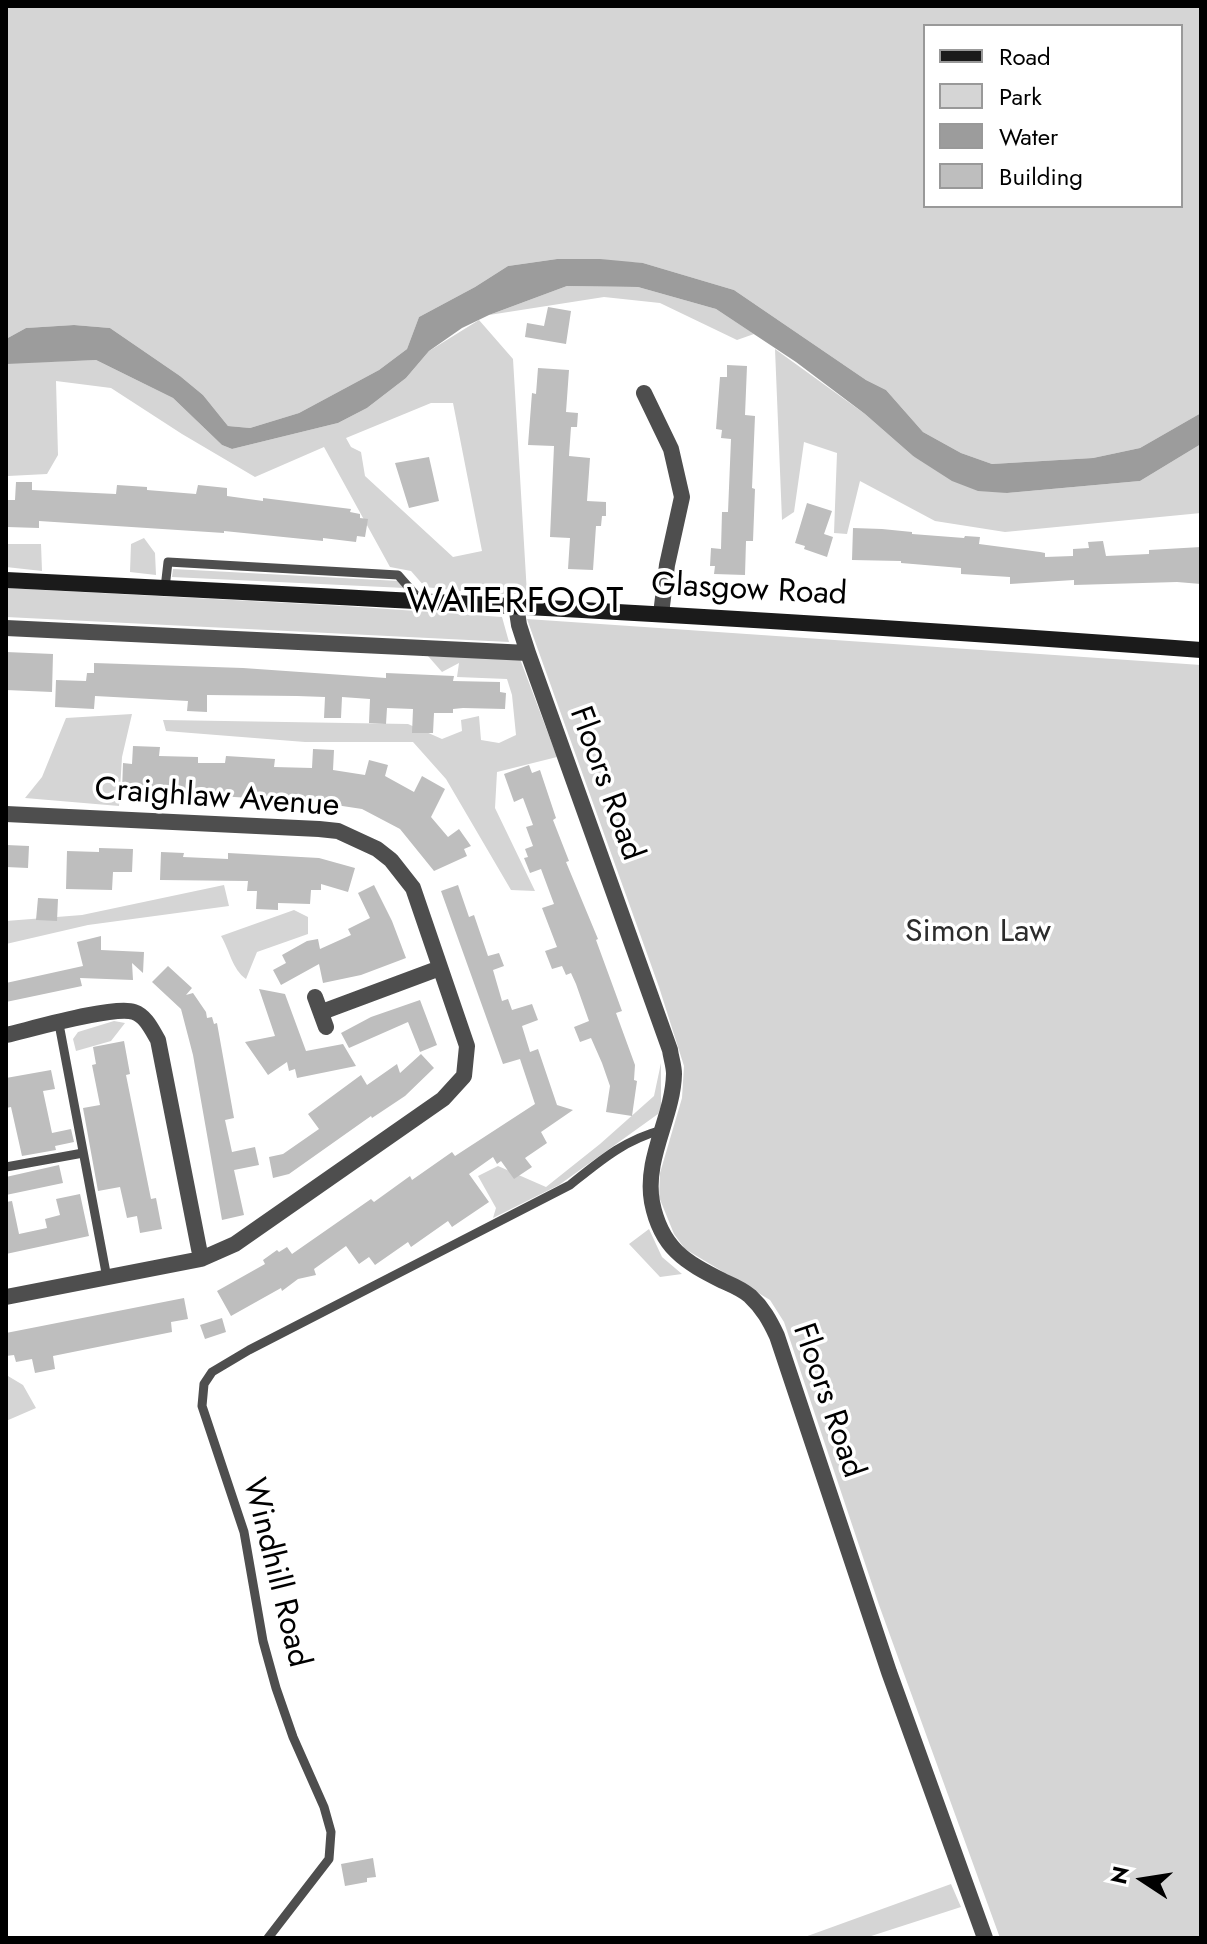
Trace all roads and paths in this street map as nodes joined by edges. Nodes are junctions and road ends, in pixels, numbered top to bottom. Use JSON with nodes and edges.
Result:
{"nodes":[{"id":1,"x":644,"y":393,"type":"dead end"},
{"id":2,"x":6,"y":580,"type":"edge"},
{"id":3,"x":165,"y":588,"type":"junction"},
{"id":4,"x":420,"y":600,"type":"junction"},
{"id":5,"x":516,"y":605,"type":"junction"},
{"id":6,"x":661,"y":614,"type":"junction"},
{"id":7,"x":6,"y":628,"type":"edge"},
{"id":8,"x":1201,"y":650,"type":"edge"},
{"id":9,"x":528,"y":653,"type":"junction"},
{"id":10,"x":6,"y":814,"type":"edge"},
{"id":11,"x":440,"y":968,"type":"junction"},
{"id":12,"x":321,"y":1012,"type":"dead end"},
{"id":13,"x":59,"y":1024,"type":"junction"},
{"id":14,"x":6,"y":1035,"type":"edge"},
{"id":15,"x":662,"y":1130,"type":"junction"},
{"id":16,"x":83,"y":1153,"type":"junction"},
{"id":17,"x":6,"y":1167,"type":"edge"},
{"id":18,"x":201,"y":1259,"type":"junction"},
{"id":19,"x":107,"y":1278,"type":"junction"},
{"id":20,"x":6,"y":1297,"type":"edge"},
{"id":21,"x":268,"y":1938,"type":"edge"},
{"id":22,"x":985,"y":1938,"type":"edge"}],
"edges":[{"from":1,"to":6,"type":"street"},
{"from":2,"to":3,"type":"main road","name":"Glasgow Road"},
{"from":3,"to":4,"type":"main road","name":"Glasgow Road"},
{"from":3,"to":4,"type":"lane"},
{"from":4,"to":5,"type":"main road","name":"Glasgow Road"},
{"from":5,"to":6,"type":"main road","name":"Glasgow Road"},
{"from":5,"to":9,"type":"street","name":"Floors Road"},
{"from":6,"to":8,"type":"main road","name":"Glasgow Road"},
{"from":7,"to":9,"type":"street"},
{"from":9,"to":15,"type":"street","name":"Floors Road"},
{"from":10,"to":11,"type":"street","name":"Craighlaw Avenue"},
{"from":11,"to":12,"type":"street"},
{"from":11,"to":18,"type":"street","name":"Craighlaw Avenue"},
{"from":13,"to":14,"type":"street"},
{"from":13,"to":16,"type":"lane"},
{"from":13,"to":18,"type":"street"},
{"from":15,"to":21,"type":"lane","name":"Windhill Road"},
{"from":15,"to":22,"type":"street","name":"Floors Road"},
{"from":16,"to":17,"type":"lane"},
{"from":16,"to":19,"type":"lane"},
{"from":18,"to":19,"type":"street","name":"Craighlaw Avenue"},
{"from":19,"to":20,"type":"street","name":"Craighlaw Avenue"}]}
